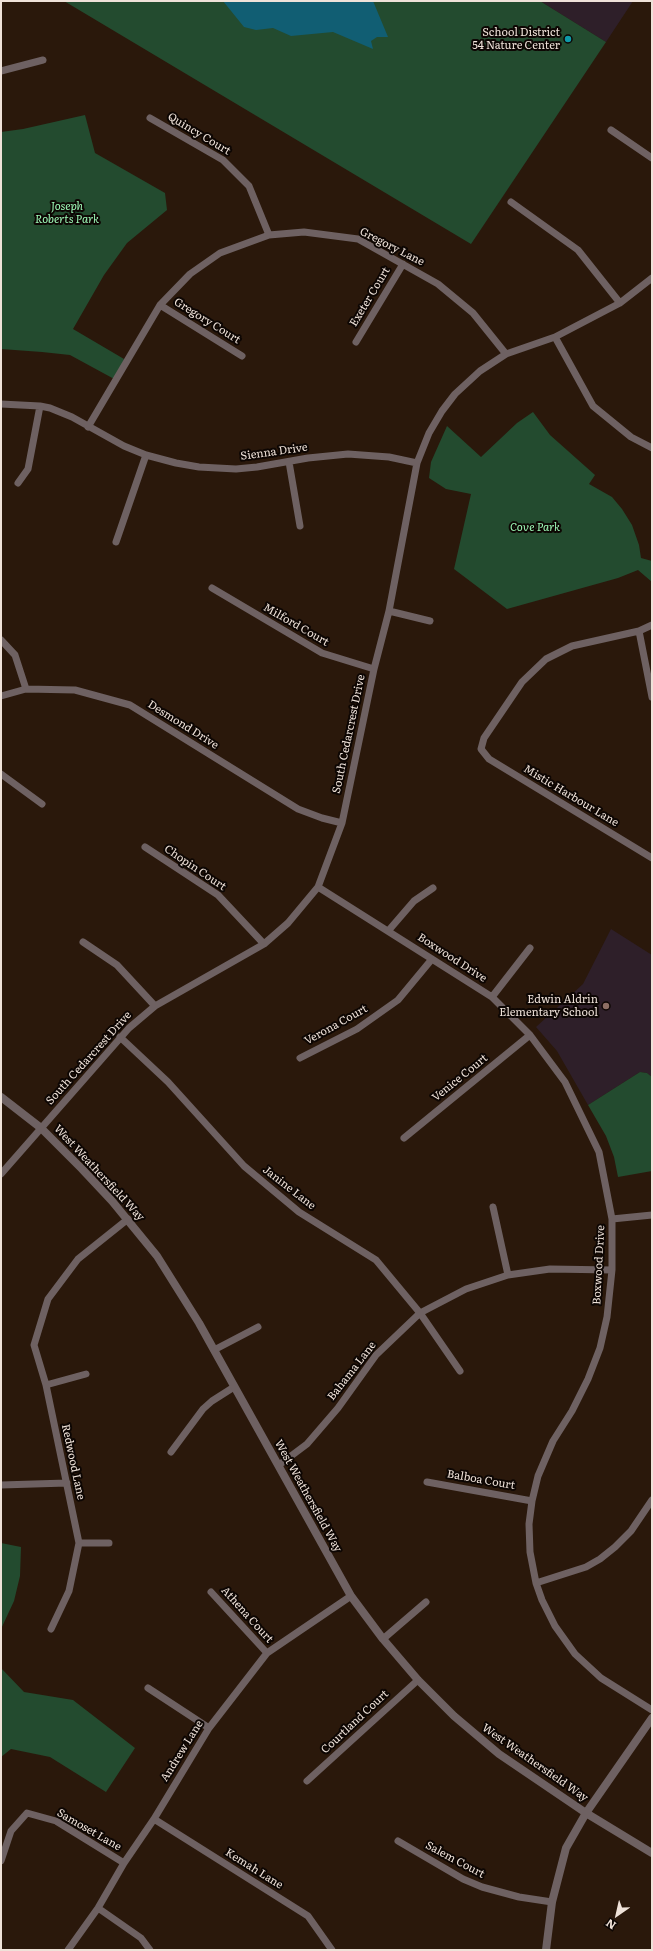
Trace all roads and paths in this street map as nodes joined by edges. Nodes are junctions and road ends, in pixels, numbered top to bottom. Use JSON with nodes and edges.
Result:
{"nodes":[{"id":1,"x":42,"y":60,"type":"dead end"},
{"id":2,"x":1,"y":70,"type":"edge"},
{"id":3,"x":150,"y":118,"type":"dead end"},
{"id":4,"x":612,"y":130,"type":"dead end"},
{"id":5,"x":652,"y":158,"type":"edge"},
{"id":6,"x":511,"y":202,"type":"dead end"},
{"id":7,"x":269,"y":235,"type":"junction"},
{"id":8,"x":403,"y":264,"type":"junction"},
{"id":9,"x":652,"y":278,"type":"edge"},
{"id":10,"x":620,"y":303,"type":"junction"},
{"id":11,"x":160,"y":306,"type":"junction"},
{"id":12,"x":555,"y":338,"type":"junction"},
{"id":13,"x":356,"y":342,"type":"dead end"},
{"id":14,"x":506,"y":354,"type":"junction"},
{"id":15,"x":242,"y":356,"type":"dead end"},
{"id":16,"x":1,"y":404,"type":"edge"},
{"id":17,"x":40,"y":406,"type":"junction"},
{"id":18,"x":88,"y":427,"type":"junction"},
{"id":19,"x":652,"y":448,"type":"edge"},
{"id":20,"x":146,"y":455,"type":"junction"},
{"id":21,"x":289,"y":462,"type":"junction"},
{"id":22,"x":417,"y":464,"type":"junction"},
{"id":23,"x":18,"y":483,"type":"dead end"},
{"id":24,"x":300,"y":526,"type":"dead end"},
{"id":25,"x":116,"y":542,"type":"dead end"},
{"id":26,"x":212,"y":588,"type":"dead end"},
{"id":27,"x":389,"y":611,"type":"junction"},
{"id":28,"x":430,"y":621,"type":"dead end"},
{"id":29,"x":652,"y":625,"type":"edge"},
{"id":30,"x":638,"y":632,"type":"junction"},
{"id":31,"x":1,"y":640,"type":"edge"},
{"id":32,"x":374,"y":669,"type":"junction"},
{"id":33,"x":26,"y":689,"type":"junction"},
{"id":34,"x":1,"y":696,"type":"edge"},
{"id":35,"x":652,"y":697,"type":"edge"},
{"id":36,"x":1,"y":774,"type":"edge"},
{"id":37,"x":42,"y":804,"type":"dead end"},
{"id":38,"x":342,"y":823,"type":"junction"},
{"id":39,"x":145,"y":847,"type":"dead end"},
{"id":40,"x":652,"y":858,"type":"edge"},
{"id":41,"x":318,"y":886,"type":"junction"},
{"id":42,"x":433,"y":888,"type":"dead end"},
{"id":43,"x":389,"y":930,"type":"junction"},
{"id":44,"x":83,"y":942,"type":"dead end"},
{"id":45,"x":264,"y":944,"type":"junction"},
{"id":46,"x":530,"y":948,"type":"dead end"},
{"id":47,"x":432,"y":959,"type":"junction"},
{"id":48,"x":492,"y":997,"type":"junction"},
{"id":49,"x":155,"y":1006,"type":"junction"},
{"id":50,"x":530,"y":1035,"type":"junction"},
{"id":51,"x":120,"y":1036,"type":"junction"},
{"id":52,"x":300,"y":1058,"type":"dead end"},
{"id":53,"x":1,"y":1097,"type":"edge"},
{"id":54,"x":41,"y":1128,"type":"junction"},
{"id":55,"x":404,"y":1138,"type":"dead end"},
{"id":56,"x":1,"y":1174,"type":"edge"},
{"id":57,"x":493,"y":1207,"type":"dead end"},
{"id":58,"x":652,"y":1215,"type":"edge"},
{"id":59,"x":612,"y":1219,"type":"junction"},
{"id":60,"x":128,"y":1220,"type":"junction"},
{"id":61,"x":612,"y":1270,"type":"junction"},
{"id":62,"x":508,"y":1275,"type":"junction"},
{"id":63,"x":420,"y":1313,"type":"junction"},
{"id":64,"x":258,"y":1327,"type":"dead end"},
{"id":65,"x":214,"y":1350,"type":"junction"},
{"id":66,"x":460,"y":1371,"type":"dead end"},
{"id":67,"x":86,"y":1374,"type":"dead end"},
{"id":68,"x":46,"y":1385,"type":"junction"},
{"id":69,"x":234,"y":1387,"type":"junction"},
{"id":70,"x":171,"y":1452,"type":"dead end"},
{"id":71,"x":278,"y":1465,"type":"junction"},
{"id":72,"x":427,"y":1482,"type":"dead end"},
{"id":73,"x":67,"y":1483,"type":"junction"},
{"id":74,"x":1,"y":1485,"type":"edge"},
{"id":75,"x":652,"y":1500,"type":"edge"},
{"id":76,"x":532,"y":1501,"type":"junction"},
{"id":77,"x":79,"y":1543,"type":"junction"},
{"id":78,"x":109,"y":1543,"type":"dead end"},
{"id":79,"x":536,"y":1583,"type":"junction"},
{"id":80,"x":211,"y":1592,"type":"dead end"},
{"id":81,"x":351,"y":1596,"type":"junction"},
{"id":82,"x":426,"y":1602,"type":"dead end"},
{"id":83,"x":51,"y":1629,"type":"dead end"},
{"id":84,"x":383,"y":1639,"type":"junction"},
{"id":85,"x":267,"y":1654,"type":"junction"},
{"id":86,"x":418,"y":1680,"type":"junction"},
{"id":87,"x":148,"y":1688,"type":"dead end"},
{"id":88,"x":652,"y":1710,"type":"edge"},
{"id":89,"x":652,"y":1718,"type":"edge"},
{"id":90,"x":209,"y":1728,"type":"junction"},
{"id":91,"x":307,"y":1781,"type":"dead end"},
{"id":92,"x":586,"y":1813,"type":"junction"},
{"id":93,"x":154,"y":1818,"type":"junction"},
{"id":94,"x":398,"y":1841,"type":"dead end"},
{"id":95,"x":652,"y":1853,"type":"edge"},
{"id":96,"x":1,"y":1861,"type":"edge"},
{"id":97,"x":124,"y":1864,"type":"junction"},
{"id":98,"x":552,"y":1902,"type":"junction"},
{"id":99,"x":98,"y":1908,"type":"junction"},
{"id":100,"x":68,"y":1950,"type":"edge"},
{"id":101,"x":150,"y":1950,"type":"edge"},
{"id":102,"x":332,"y":1950,"type":"edge"},
{"id":103,"x":546,"y":1950,"type":"edge"}],
"edges":[{"from":1,"to":2,"type":"street"},
{"from":3,"to":7,"type":"street","name":"Quincy Court"},
{"from":4,"to":5,"type":"street"},
{"from":6,"to":10,"type":"street"},
{"from":7,"to":8,"type":"street","name":"Gregory Lane"},
{"from":7,"to":11,"type":"street","name":"Gregory Lane"},
{"from":8,"to":13,"type":"street","name":"Exeter Court"},
{"from":8,"to":14,"type":"street","name":"Gregory Lane"},
{"from":9,"to":10,"type":"street","name":"South Cedarcrest Drive"},
{"from":10,"to":12,"type":"street","name":"South Cedarcrest Drive"},
{"from":11,"to":15,"type":"street","name":"Gregory Court"},
{"from":11,"to":18,"type":"street","name":"Gregory Lane"},
{"from":12,"to":14,"type":"street","name":"South Cedarcrest Drive"},
{"from":12,"to":19,"type":"street"},
{"from":14,"to":22,"type":"street","name":"South Cedarcrest Drive"},
{"from":16,"to":17,"type":"street","name":"Sienna Drive"},
{"from":17,"to":18,"type":"street","name":"Sienna Drive"},
{"from":17,"to":23,"type":"street"},
{"from":18,"to":20,"type":"street","name":"Sienna Drive"},
{"from":20,"to":21,"type":"street","name":"Sienna Drive"},
{"from":20,"to":25,"type":"street"},
{"from":21,"to":22,"type":"street","name":"Sienna Drive"},
{"from":21,"to":24,"type":"street"},
{"from":22,"to":27,"type":"street","name":"South Cedarcrest Drive"},
{"from":26,"to":32,"type":"street","name":"Milford Court"},
{"from":27,"to":28,"type":"street"},
{"from":27,"to":32,"type":"street","name":"South Cedarcrest Drive"},
{"from":29,"to":30,"type":"street"},
{"from":30,"to":35,"type":"street"},
{"from":30,"to":40,"type":"street","name":"Mistic Harbour Lane"},
{"from":31,"to":33,"type":"street"},
{"from":32,"to":38,"type":"street","name":"South Cedarcrest Drive"},
{"from":33,"to":34,"type":"street","name":"Desmond Drive"},
{"from":33,"to":38,"type":"street","name":"Desmond Drive"},
{"from":36,"to":37,"type":"street"},
{"from":38,"to":41,"type":"street","name":"South Cedarcrest Drive"},
{"from":39,"to":45,"type":"street","name":"Chopin Court"},
{"from":41,"to":43,"type":"street","name":"Boxwood Drive"},
{"from":41,"to":45,"type":"street","name":"South Cedarcrest Drive"},
{"from":42,"to":43,"type":"street"},
{"from":43,"to":47,"type":"street","name":"Boxwood Drive"},
{"from":44,"to":49,"type":"street"},
{"from":45,"to":49,"type":"street","name":"South Cedarcrest Drive"},
{"from":46,"to":48,"type":"street"},
{"from":47,"to":48,"type":"street","name":"Boxwood Drive"},
{"from":47,"to":52,"type":"street","name":"Verona Court"},
{"from":48,"to":50,"type":"street","name":"Boxwood Drive"},
{"from":49,"to":51,"type":"street","name":"South Cedarcrest Drive"},
{"from":50,"to":55,"type":"street","name":"Venice Court"},
{"from":50,"to":59,"type":"street","name":"Boxwood Drive"},
{"from":51,"to":54,"type":"street","name":"South Cedarcrest Drive"},
{"from":51,"to":63,"type":"street","name":"Janine Lane"},
{"from":53,"to":54,"type":"street","name":"West Weathersfield Way"},
{"from":54,"to":56,"type":"street","name":"South Cedarcrest Drive"},
{"from":54,"to":60,"type":"street","name":"West Weathersfield Way"},
{"from":57,"to":62,"type":"street"},
{"from":58,"to":59,"type":"street"},
{"from":59,"to":61,"type":"street","name":"Boxwood Drive"},
{"from":60,"to":65,"type":"street","name":"West Weathersfield Way"},
{"from":60,"to":68,"type":"street","name":"Redwood Lane"},
{"from":61,"to":62,"type":"street","name":"Bahama Lane"},
{"from":61,"to":76,"type":"street","name":"Boxwood Drive"},
{"from":62,"to":63,"type":"street","name":"Bahama Lane"},
{"from":63,"to":66,"type":"street","name":"Janine Lane"},
{"from":63,"to":71,"type":"street","name":"Bahama Lane"},
{"from":64,"to":65,"type":"street"},
{"from":65,"to":69,"type":"street","name":"West Weathersfield Way"},
{"from":67,"to":68,"type":"street"},
{"from":68,"to":73,"type":"street","name":"Redwood Lane"},
{"from":69,"to":70,"type":"street"},
{"from":69,"to":71,"type":"street","name":"West Weathersfield Way"},
{"from":71,"to":81,"type":"street","name":"West Weathersfield Way"},
{"from":72,"to":76,"type":"street","name":"Balboa Court"},
{"from":73,"to":74,"type":"street"},
{"from":73,"to":77,"type":"street","name":"Redwood Lane"},
{"from":75,"to":79,"type":"street"},
{"from":76,"to":79,"type":"street","name":"Boxwood Drive"},
{"from":77,"to":78,"type":"street"},
{"from":77,"to":83,"type":"street","name":"Redwood Lane"},
{"from":79,"to":88,"type":"street","name":"Boxwood Drive"},
{"from":80,"to":85,"type":"street","name":"Athena Court"},
{"from":81,"to":84,"type":"street","name":"West Weathersfield Way"},
{"from":81,"to":85,"type":"street","name":"Andrew Lane"},
{"from":82,"to":84,"type":"street"},
{"from":84,"to":86,"type":"street","name":"West Weathersfield Way"},
{"from":85,"to":90,"type":"street","name":"Andrew Lane"},
{"from":86,"to":91,"type":"street","name":"Courtland Court"},
{"from":86,"to":92,"type":"street","name":"West Weathersfield Way"},
{"from":87,"to":90,"type":"street"},
{"from":89,"to":92,"type":"street"},
{"from":90,"to":93,"type":"street","name":"Andrew Lane"},
{"from":92,"to":95,"type":"street","name":"West Weathersfield Way"},
{"from":92,"to":98,"type":"street"},
{"from":93,"to":97,"type":"street","name":"Andrew Lane"},
{"from":93,"to":102,"type":"street","name":"Kemah Lane"},
{"from":94,"to":98,"type":"street","name":"Salem Court"},
{"from":96,"to":97,"type":"street","name":"Samoset Lane"},
{"from":97,"to":99,"type":"street","name":"Andrew Lane"},
{"from":98,"to":103,"type":"street"},
{"from":99,"to":100,"type":"street","name":"Andrew Lane"},
{"from":99,"to":101,"type":"street"}]}
